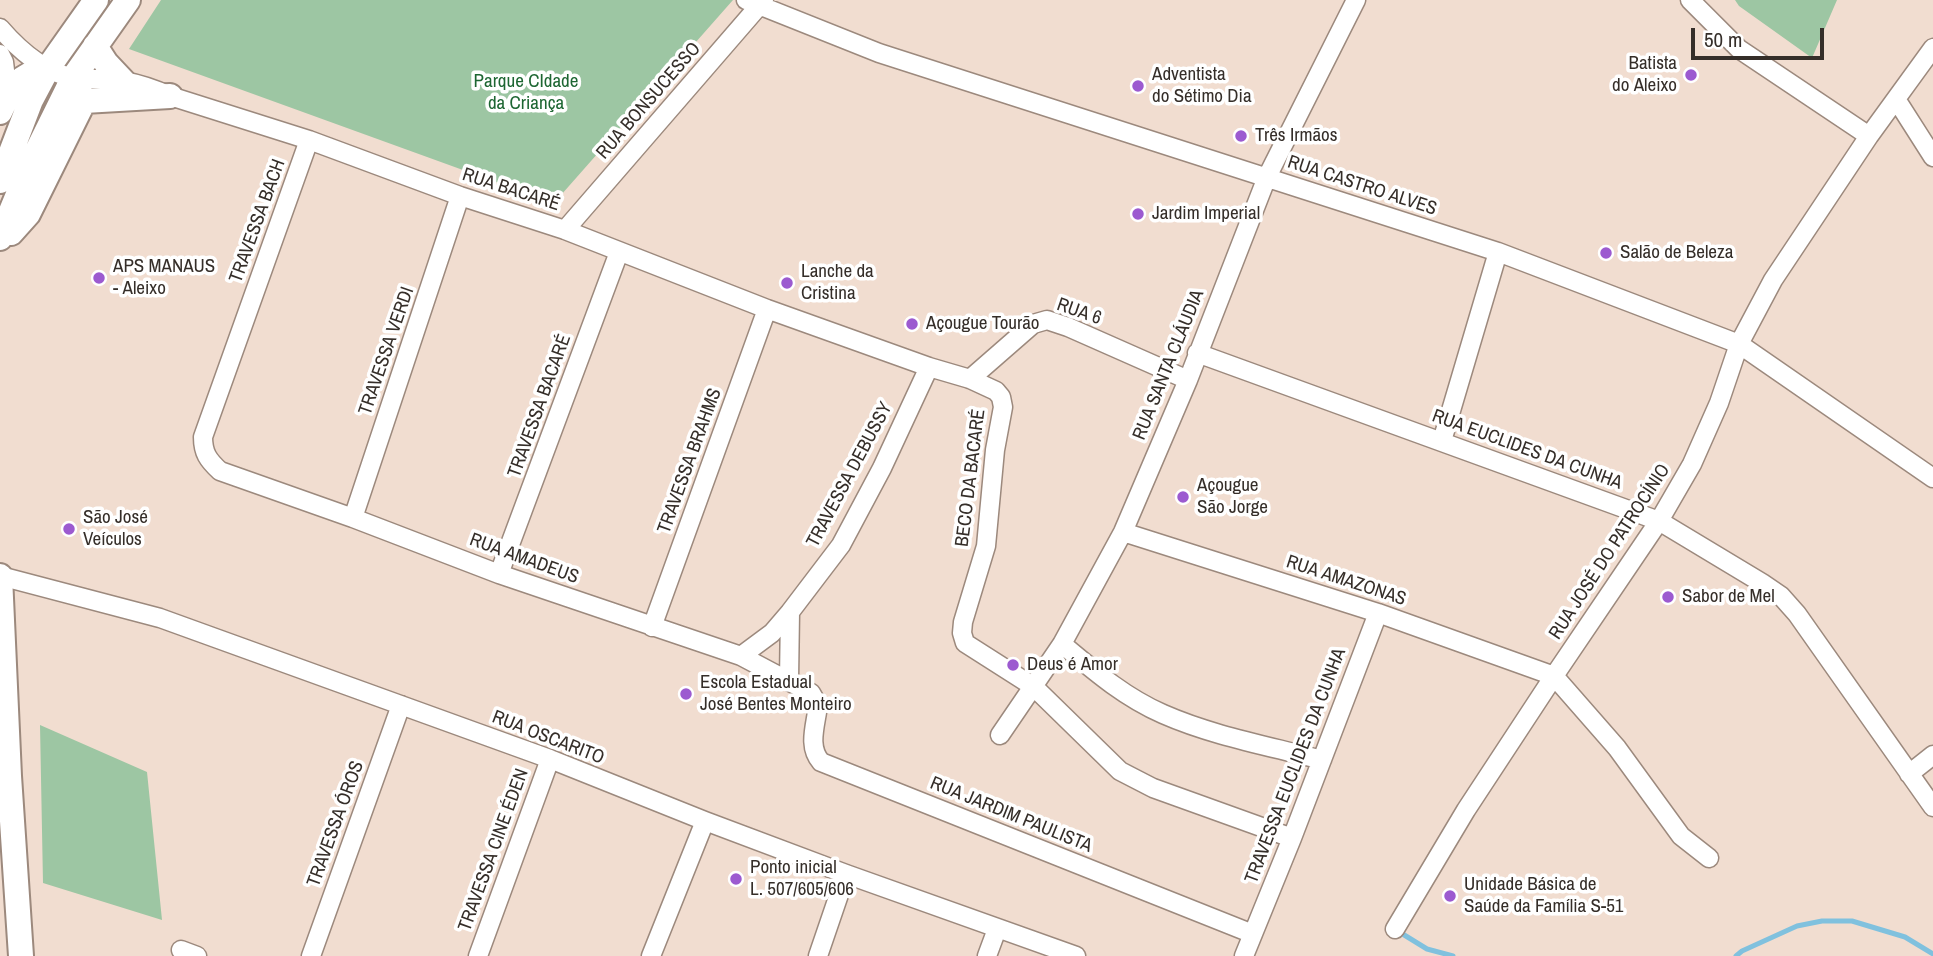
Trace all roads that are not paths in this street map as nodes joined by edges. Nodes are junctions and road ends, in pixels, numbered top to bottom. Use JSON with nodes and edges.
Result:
{"nodes":[{"id":1,"x":96,"y":0,"type":"edge"},
{"id":2,"x":128,"y":0,"type":"edge"},
{"id":3,"x":1356,"y":0,"type":"edge"},
{"id":4,"x":1690,"y":0,"type":"edge"},
{"id":5,"x":757,"y":2,"type":"edge"},
{"id":6,"x":0,"y":28,"type":"edge"},
{"id":7,"x":95,"y":46,"type":"junction"},
{"id":8,"x":1933,"y":48,"type":"edge"},
{"id":9,"x":0,"y":54,"type":"edge"},
{"id":10,"x":48,"y":68,"type":"junction"},
{"id":11,"x":73,"y":78,"type":"junction"},
{"id":12,"x":122,"y":81,"type":"junction"},
{"id":13,"x":170,"y":96,"type":"junction"},
{"id":14,"x":1896,"y":99,"type":"junction"},
{"id":15,"x":84,"y":102,"type":"junction"},
{"id":16,"x":4,"y":104,"type":"edge"},
{"id":17,"x":1869,"y":136,"type":"junction"},
{"id":18,"x":309,"y":140,"type":"junction"},
{"id":19,"x":1933,"y":157,"type":"edge"},
{"id":20,"x":1267,"y":177,"type":"junction"},
{"id":21,"x":0,"y":181,"type":"edge"},
{"id":22,"x":460,"y":196,"type":"junction"},
{"id":23,"x":565,"y":230,"type":"junction"},
{"id":24,"x":0,"y":239,"type":"edge"},
{"id":25,"x":619,"y":252,"type":"junction"},
{"id":26,"x":1498,"y":252,"type":"junction"},
{"id":27,"x":767,"y":309,"type":"junction"},
{"id":28,"x":1739,"y":344,"type":"junction"},
{"id":29,"x":1197,"y":353,"type":"junction"},
{"id":30,"x":929,"y":367,"type":"junction"},
{"id":31,"x":970,"y":379,"type":"junction"},
{"id":32,"x":1188,"y":380,"type":"junction"},
{"id":33,"x":1442,"y":441,"type":"junction"},
{"id":34,"x":220,"y":471,"type":"joint"},
{"id":35,"x":1933,"y":478,"type":"edge"},
{"id":36,"x":352,"y":518,"type":"junction"},
{"id":37,"x":1659,"y":521,"type":"junction"},
{"id":38,"x":1122,"y":531,"type":"junction"},
{"id":39,"x":499,"y":574,"type":"junction"},
{"id":40,"x":0,"y":576,"type":"edge"},
{"id":41,"x":790,"y":612,"type":"junction"},
{"id":42,"x":1378,"y":613,"type":"junction"},
{"id":43,"x":652,"y":627,"type":"junction"},
{"id":44,"x":1062,"y":644,"type":"junction"},
{"id":45,"x":741,"y":656,"type":"junction"},
{"id":46,"x":1553,"y":676,"type":"junction"},
{"id":47,"x":789,"y":680,"type":"junction"},
{"id":48,"x":1034,"y":687,"type":"junction"},
{"id":49,"x":811,"y":693,"type":"joint"},
{"id":50,"x":401,"y":705,"type":"junction"},
{"id":51,"x":1000,"y":735,"type":"dead end"},
{"id":52,"x":1933,"y":755,"type":"edge"},
{"id":53,"x":550,"y":759,"type":"junction"},
{"id":54,"x":1322,"y":760,"type":"junction"},
{"id":55,"x":1909,"y":774,"type":"junction"},
{"id":56,"x":1933,"y":807,"type":"edge"},
{"id":57,"x":705,"y":821,"type":"junction"},
{"id":58,"x":1292,"y":838,"type":"junction"},
{"id":59,"x":1709,"y":858,"type":"dead end"},
{"id":60,"x":846,"y":874,"type":"junction"},
{"id":61,"x":997,"y":929,"type":"junction"},
{"id":62,"x":1395,"y":929,"type":"dead end"},
{"id":63,"x":1253,"y":934,"type":"junction"},
{"id":64,"x":21,"y":956,"type":"edge"},
{"id":65,"x":311,"y":956,"type":"edge"},
{"id":66,"x":478,"y":956,"type":"edge"},
{"id":67,"x":651,"y":956,"type":"edge"},
{"id":68,"x":818,"y":956,"type":"edge"},
{"id":69,"x":987,"y":956,"type":"edge"},
{"id":70,"x":1076,"y":956,"type":"edge"},
{"id":71,"x":1244,"y":956,"type":"edge"}],
"edges":[{"from":1,"to":10,"type":"main road"},
{"from":2,"to":7,"type":"main road"},
{"from":3,"to":20,"type":"street","name":"RUA SANTA CLÁUDIA"},
{"from":4,"to":17,"type":"street"},
{"from":5,"to":20,"type":"street","name":"RUA CASTRO ALVES"},
{"from":5,"to":23,"type":"street","name":"RUA BONSUCESSO"},
{"from":6,"to":10,"type":"street","name":"RUA BACARÉ"},
{"from":7,"to":11,"type":"main road"},
{"from":7,"to":12,"type":"main road"},
{"from":8,"to":14,"type":"street","name":"RUA JOSÉ DO PATROCÍNIO"},
{"from":9,"to":16,"type":"street"},
{"from":10,"to":11,"type":"street","name":"RUA BACARÉ"},
{"from":10,"to":16,"type":"main road"},
{"from":10,"to":21,"type":"main road"},
{"from":11,"to":12,"type":"street","name":"RUA BACARÉ"},
{"from":11,"to":15,"type":"main road"},
{"from":11,"to":24,"type":"main road"},
{"from":12,"to":13,"type":"street","name":"RUA BACARÉ"},
{"from":13,"to":15,"type":"main road"},
{"from":13,"to":18,"type":"street","name":"RUA BACARÉ"},
{"from":14,"to":17,"type":"street","name":"RUA JOSÉ DO PATROCÍNIO"},
{"from":14,"to":19,"type":"street"},
{"from":15,"to":24,"type":"main road"},
{"from":17,"to":28,"type":"street","name":"RUA JOSÉ DO PATROCÍNIO"},
{"from":18,"to":22,"type":"street","name":"RUA BACARÉ"},
{"from":18,"to":34,"type":"street","name":"TRAVESSA BACH"},
{"from":20,"to":26,"type":"street","name":"RUA CASTRO ALVES"},
{"from":20,"to":29,"type":"street","name":"RUA SANTA CLÁUDIA"},
{"from":22,"to":23,"type":"street","name":"RUA BACARÉ"},
{"from":22,"to":36,"type":"street","name":"TRAVESSA VERDI"},
{"from":23,"to":25,"type":"street","name":"RUA BACARÉ"},
{"from":25,"to":27,"type":"street","name":"RUA BACARÉ"},
{"from":25,"to":39,"type":"street","name":"TRAVESSA BACARÉ"},
{"from":26,"to":28,"type":"street","name":"RUA CASTRO ALVES"},
{"from":26,"to":33,"type":"street"},
{"from":27,"to":30,"type":"street","name":"RUA BACARÉ"},
{"from":27,"to":43,"type":"street","name":"TRAVESSA BRAHMS"},
{"from":28,"to":35,"type":"street","name":"RUA CASTRO ALVES"},
{"from":28,"to":37,"type":"street","name":"RUA JOSÉ DO PATROCÍNIO"},
{"from":29,"to":32,"type":"street","name":"RUA SANTA CLÁUDIA"},
{"from":29,"to":33,"type":"street","name":"RUA EUCLIDES DA CUNHA"},
{"from":30,"to":31,"type":"street","name":"BECO DA BACARÉ"},
{"from":30,"to":41,"type":"street","name":"TRAVESSA DEBUSSY"},
{"from":31,"to":32,"type":"street","name":"RUA 6"},
{"from":31,"to":48,"type":"street","name":"BECO DA BACARÉ"},
{"from":32,"to":38,"type":"street","name":"RUA SANTA CLÁUDIA"},
{"from":33,"to":37,"type":"street","name":"RUA EUCLIDES DA CUNHA"},
{"from":34,"to":36,"type":"street","name":"RUA AMADEUS"},
{"from":36,"to":39,"type":"street","name":"RUA AMADEUS"},
{"from":37,"to":46,"type":"street","name":"RUA JOSÉ DO PATROCÍNIO"},
{"from":37,"to":55,"type":"street","name":"RUA EUCLIDES DA CUNHA"},
{"from":38,"to":42,"type":"street","name":"RUA AMAZONAS"},
{"from":38,"to":44,"type":"street","name":"RUA SANTA CLÁUDIA"},
{"from":39,"to":43,"type":"street","name":"RUA AMADEUS"},
{"from":40,"to":50,"type":"street","name":"RUA OSCARITO"},
{"from":40,"to":64,"type":"main road"},
{"from":41,"to":45,"type":"street","name":"TRAVESSA DEBUSSY"},
{"from":41,"to":47,"type":"street"},
{"from":42,"to":46,"type":"street","name":"RUA AMAZONAS"},
{"from":42,"to":54,"type":"street","name":"TRAVESSA EUCLIDES DA CUNHA"},
{"from":43,"to":45,"type":"street","name":"RUA AMADEUS"},
{"from":44,"to":48,"type":"street","name":"RUA SANTA CLÁUDIA"},
{"from":44,"to":54,"type":"street"},
{"from":45,"to":47,"type":"street","name":"RUA AMADEUS"},
{"from":46,"to":59,"type":"street"},
{"from":46,"to":62,"type":"street","name":"RUA JOSÉ DO PATROCÍNIO"},
{"from":47,"to":49,"type":"street","name":"RUA AMADEUS"},
{"from":48,"to":51,"type":"street","name":"RUA SANTA CLÁUDIA"},
{"from":48,"to":58,"type":"street","name":"BECO DA BACARÉ"},
{"from":49,"to":63,"type":"street","name":"RUA JARDIM PAULISTA"},
{"from":50,"to":53,"type":"street","name":"RUA OSCARITO"},
{"from":50,"to":65,"type":"street","name":"TRAVESSA ÓROS"},
{"from":52,"to":55,"type":"street"},
{"from":53,"to":57,"type":"street","name":"RUA OSCARITO"},
{"from":53,"to":66,"type":"street","name":"TRAVESSA CINE ÉDEN"},
{"from":54,"to":58,"type":"street","name":"TRAVESSA EUCLIDES DA CUNHA"},
{"from":55,"to":56,"type":"street","name":"RUA EUCLIDES DA CUNHA"},
{"from":57,"to":60,"type":"street","name":"RUA OSCARITO"},
{"from":57,"to":67,"type":"street"},
{"from":58,"to":63,"type":"street","name":"TRAVESSA EUCLIDES DA CUNHA"},
{"from":60,"to":61,"type":"street","name":"RUA OSCARITO"},
{"from":60,"to":68,"type":"street"},
{"from":61,"to":69,"type":"street"},
{"from":61,"to":70,"type":"street","name":"RUA OSCARITO"},
{"from":63,"to":71,"type":"street","name":"TRAVESSA EUCLIDES DA CUNHA"}]}
